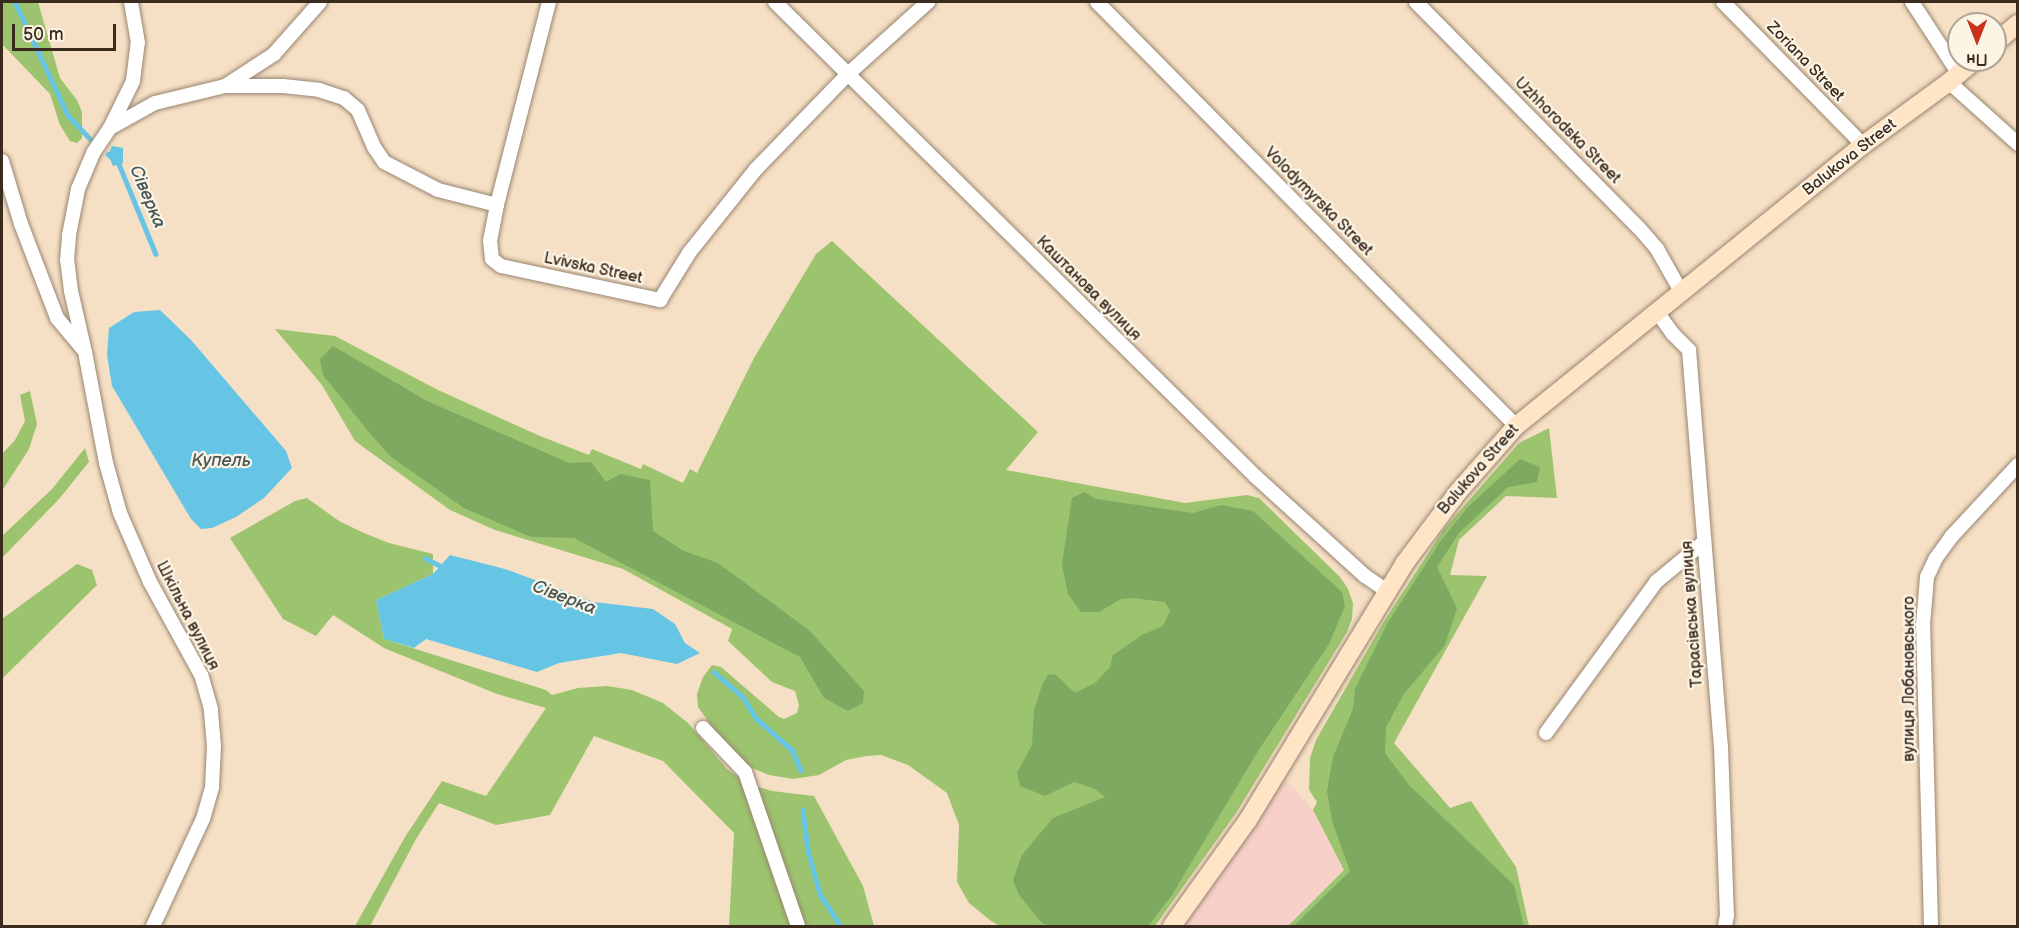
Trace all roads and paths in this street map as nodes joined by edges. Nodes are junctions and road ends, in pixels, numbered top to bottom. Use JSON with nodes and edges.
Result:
{"nodes":[{"id":1,"x":131,"y":2,"type":"edge"},
{"id":2,"x":320,"y":2,"type":"edge"},
{"id":3,"x":549,"y":2,"type":"edge"},
{"id":4,"x":775,"y":2,"type":"edge"},
{"id":5,"x":928,"y":2,"type":"edge"},
{"id":6,"x":1097,"y":2,"type":"edge"},
{"id":7,"x":1416,"y":2,"type":"edge"},
{"id":8,"x":1723,"y":2,"type":"edge"},
{"id":9,"x":1912,"y":2,"type":"edge"},
{"id":10,"x":1961,"y":72,"type":"edge"},
{"id":11,"x":848,"y":74,"type":"junction"},
{"id":12,"x":1954,"y":78,"type":"junction"},
{"id":13,"x":225,"y":86,"type":"junction"},
{"id":14,"x":110,"y":128,"type":"junction"},
{"id":15,"x":2018,"y":144,"type":"edge"},
{"id":16,"x":1863,"y":145,"type":"junction"},
{"id":17,"x":2,"y":161,"type":"edge"},
{"id":18,"x":497,"y":205,"type":"junction"},
{"id":19,"x":1682,"y":293,"type":"junction"},
{"id":20,"x":1657,"y":312,"type":"junction"},
{"id":21,"x":86,"y":352,"type":"junction"},
{"id":22,"x":1516,"y":426,"type":"junction"},
{"id":23,"x":2018,"y":465,"type":"edge"},
{"id":24,"x":1704,"y":542,"type":"junction"},
{"id":25,"x":1387,"y":591,"type":"junction"},
{"id":26,"x":703,"y":728,"type":"dead end"},
{"id":27,"x":1546,"y":733,"type":"dead end"},
{"id":28,"x":153,"y":927,"type":"edge"},
{"id":29,"x":798,"y":927,"type":"edge"},
{"id":30,"x":1172,"y":927,"type":"edge"},
{"id":31,"x":1725,"y":927,"type":"edge"},
{"id":32,"x":1931,"y":927,"type":"edge"}],
"edges":[{"from":1,"to":14,"type":"street"},
{"from":2,"to":13,"type":"street"},
{"from":3,"to":18,"type":"street","name":"Lvivska Street"},
{"from":4,"to":11,"type":"street","name":"Каштанова вулиця"},
{"from":5,"to":11,"type":"street","name":"Lvivska Street"},
{"from":6,"to":22,"type":"street","name":"Volodymyrska Street"},
{"from":7,"to":19,"type":"street","name":"Uzhhorodska Street"},
{"from":8,"to":16,"type":"street","name":"Zoriana Street"},
{"from":9,"to":12,"type":"street"},
{"from":10,"to":12,"type":"main road","name":"Balukova Street"},
{"from":11,"to":18,"type":"street","name":"Lvivska Street"},
{"from":11,"to":25,"type":"street","name":"Каштанова вулиця"},
{"from":12,"to":15,"type":"street"},
{"from":12,"to":16,"type":"main road","name":"Balukova Street"},
{"from":13,"to":14,"type":"street","name":"Шкільна вулиця"},
{"from":13,"to":18,"type":"street","name":"Шкільна вулиця"},
{"from":14,"to":21,"type":"street","name":"Шкільна вулиця"},
{"from":16,"to":19,"type":"main road","name":"Balukova Street"},
{"from":17,"to":21,"type":"street"},
{"from":19,"to":20,"type":"main road","name":"Balukova Street"},
{"from":20,"to":22,"type":"main road","name":"Balukova Street"},
{"from":20,"to":24,"type":"street","name":"Тарасівська вулиця"},
{"from":21,"to":28,"type":"street","name":"Шкільна вулиця"},
{"from":22,"to":25,"type":"main road","name":"Balukova Street"},
{"from":23,"to":32,"type":"street","name":"вулиця Лобановського"},
{"from":24,"to":27,"type":"street"},
{"from":24,"to":31,"type":"street","name":"Тарасівська вулиця"},
{"from":25,"to":30,"type":"main road","name":"Balukova Street"},
{"from":26,"to":29,"type":"street"}]}
